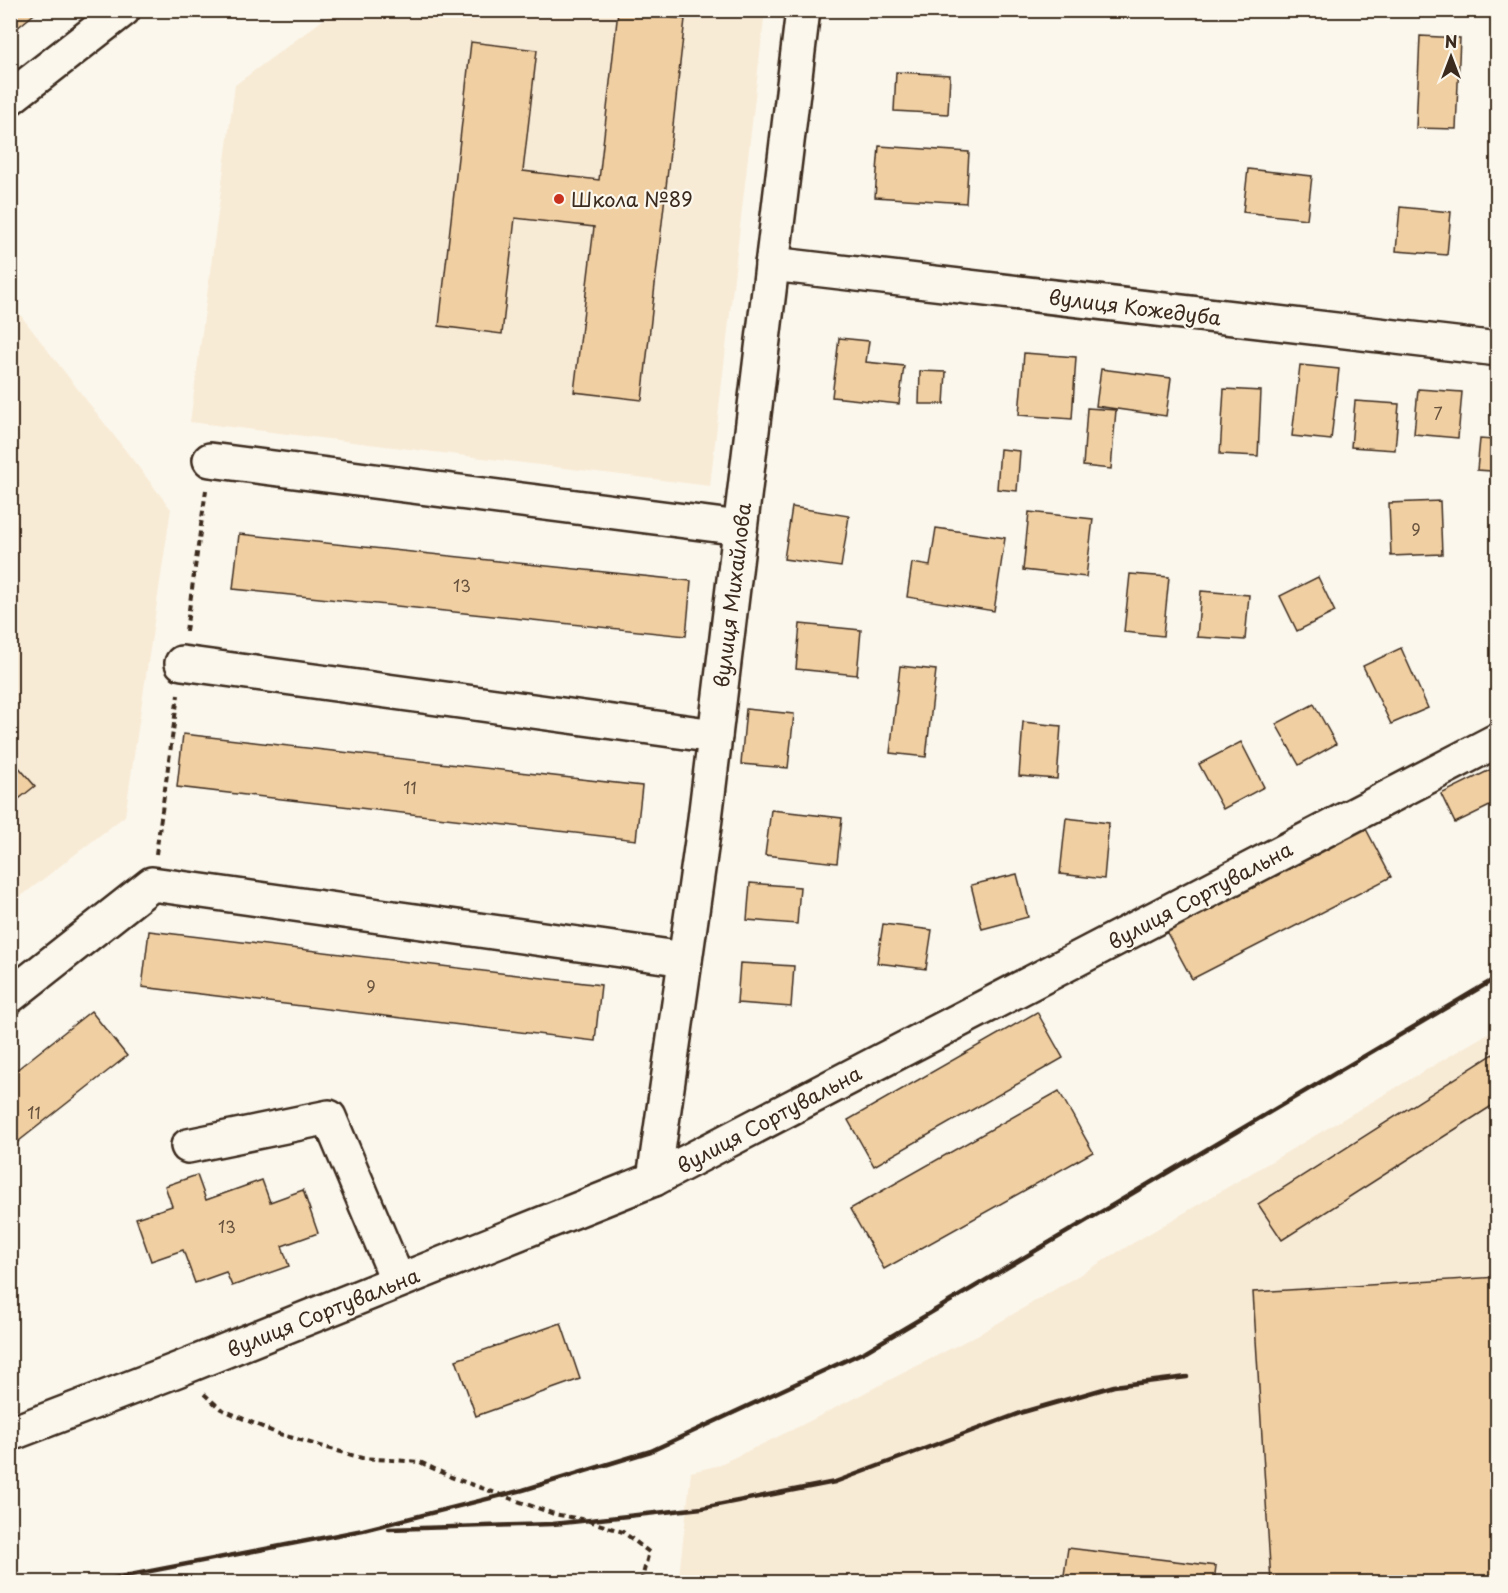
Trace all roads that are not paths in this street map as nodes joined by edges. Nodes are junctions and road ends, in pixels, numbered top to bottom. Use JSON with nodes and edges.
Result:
{"nodes":[{"id":1,"x":123,"y":10,"type":"edge"},
{"id":2,"x":803,"y":10,"type":"edge"},
{"id":3,"x":10,"y":98,"type":"edge"},
{"id":4,"x":772,"y":264,"type":"junction"},
{"id":5,"x":1497,"y":349,"type":"edge"},
{"id":6,"x":210,"y":460,"type":"dead end"},
{"id":7,"x":740,"y":528,"type":"junction"},
{"id":8,"x":182,"y":663,"type":"dead end"},
{"id":9,"x":715,"y":736,"type":"junction"},
{"id":10,"x":1497,"y":740,"type":"edge"},
{"id":11,"x":685,"y":959,"type":"junction"},
{"id":12,"x":10,"y":996,"type":"edge"},
{"id":13,"x":188,"y":1146,"type":"dead end"},
{"id":14,"x":654,"y":1179,"type":"junction"},
{"id":15,"x":398,"y":1281,"type":"junction"},
{"id":16,"x":10,"y":1434,"type":"edge"}],
"edges":[{"from":1,"to":3,"type":"street"},
{"from":2,"to":4,"type":"street","name":"вулиця Михайлова"},
{"from":4,"to":5,"type":"street","name":"вулиця Кожедуба"},
{"from":4,"to":7,"type":"street","name":"вулиця Михайлова"},
{"from":6,"to":7,"type":"street"},
{"from":7,"to":9,"type":"street","name":"вулиця Михайлова"},
{"from":8,"to":9,"type":"street"},
{"from":9,"to":11,"type":"street","name":"вулиця Михайлова"},
{"from":10,"to":14,"type":"street","name":"вулиця Сортувальна"},
{"from":11,"to":12,"type":"street"},
{"from":11,"to":14,"type":"street","name":"вулиця Михайлова"},
{"from":13,"to":15,"type":"street"},
{"from":14,"to":15,"type":"street","name":"вулиця Сортувальна"},
{"from":15,"to":16,"type":"street","name":"вулиця Сортувальна"}]}
